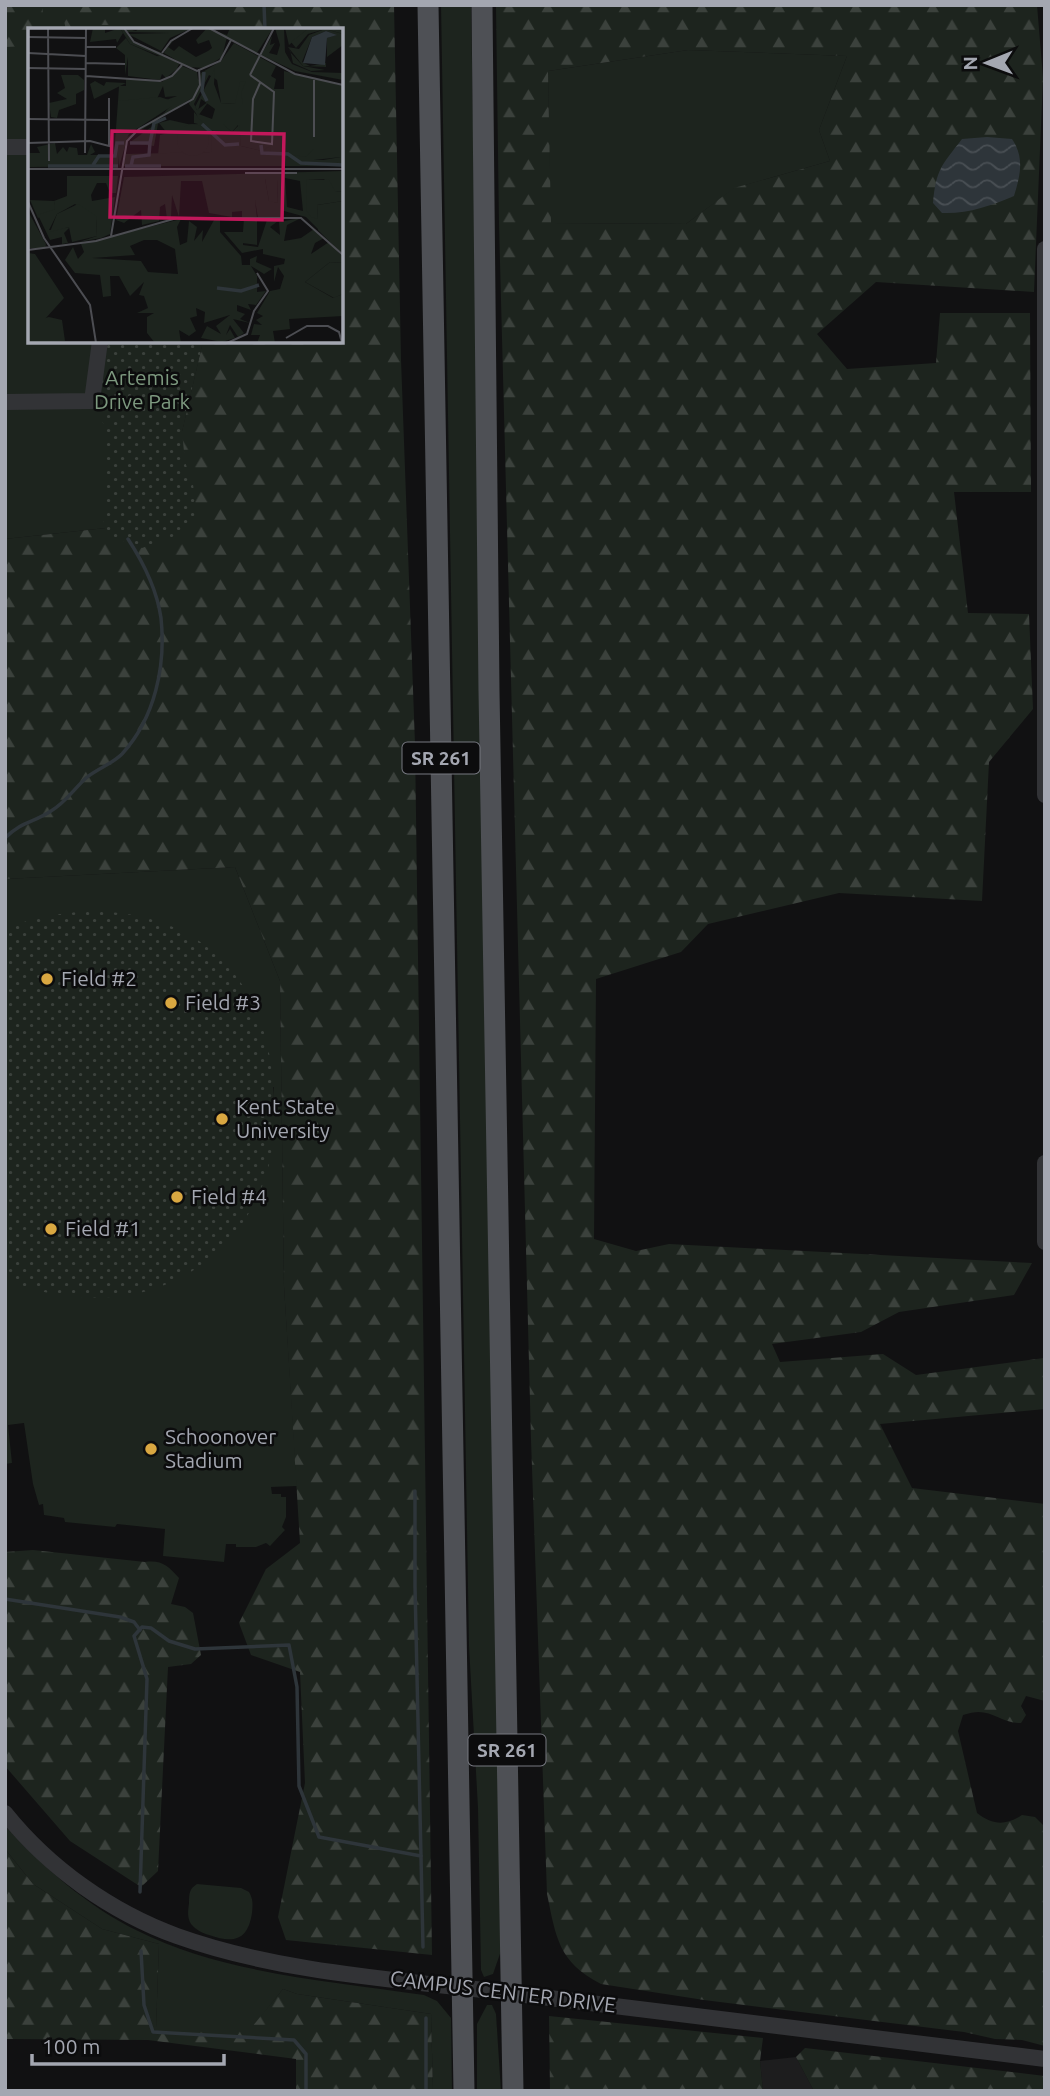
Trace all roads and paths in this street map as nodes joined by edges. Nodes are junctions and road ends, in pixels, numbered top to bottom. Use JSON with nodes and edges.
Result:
{"nodes":[{"id":1,"x":428,"y":5,"type":"edge"},
{"id":2,"x":482,"y":5,"type":"edge"},
{"id":3,"x":5,"y":147,"type":"edge"},
{"id":4,"x":28,"y":147,"type":"edge"},
{"id":5,"x":1045,"y":249,"type":"edge"},
{"id":6,"x":100,"y":343,"type":"edge"},
{"id":7,"x":5,"y":402,"type":"edge"},
{"id":8,"x":1045,"y":795,"type":"edge"},
{"id":9,"x":1045,"y":1163,"type":"edge"},
{"id":10,"x":1045,"y":1242,"type":"edge"},
{"id":11,"x":5,"y":1813,"type":"edge"},
{"id":12,"x":463,"y":1988,"type":"junction"},
{"id":13,"x":512,"y":1994,"type":"junction"},
{"id":14,"x":1045,"y":2059,"type":"edge"},
{"id":15,"x":464,"y":2091,"type":"edge"},
{"id":16,"x":513,"y":2091,"type":"edge"}],
"edges":[{"from":1,"to":12,"type":"main road","number":"SR 261"},
{"from":2,"to":13,"type":"main road","number":"SR 261"},
{"from":3,"to":4,"type":"street"},
{"from":5,"to":8,"type":"street"},
{"from":6,"to":7,"type":"street"},
{"from":9,"to":10,"type":"street"},
{"from":11,"to":12,"type":"street","name":"CAMPUS CENTER DRIVE"},
{"from":12,"to":13,"type":"street","name":"CAMPUS CENTER DRIVE"},
{"from":12,"to":15,"type":"main road","number":"SR 261"},
{"from":13,"to":14,"type":"street","name":"CAMPUS CENTER DRIVE"},
{"from":13,"to":16,"type":"main road","number":"SR 261"}]}
